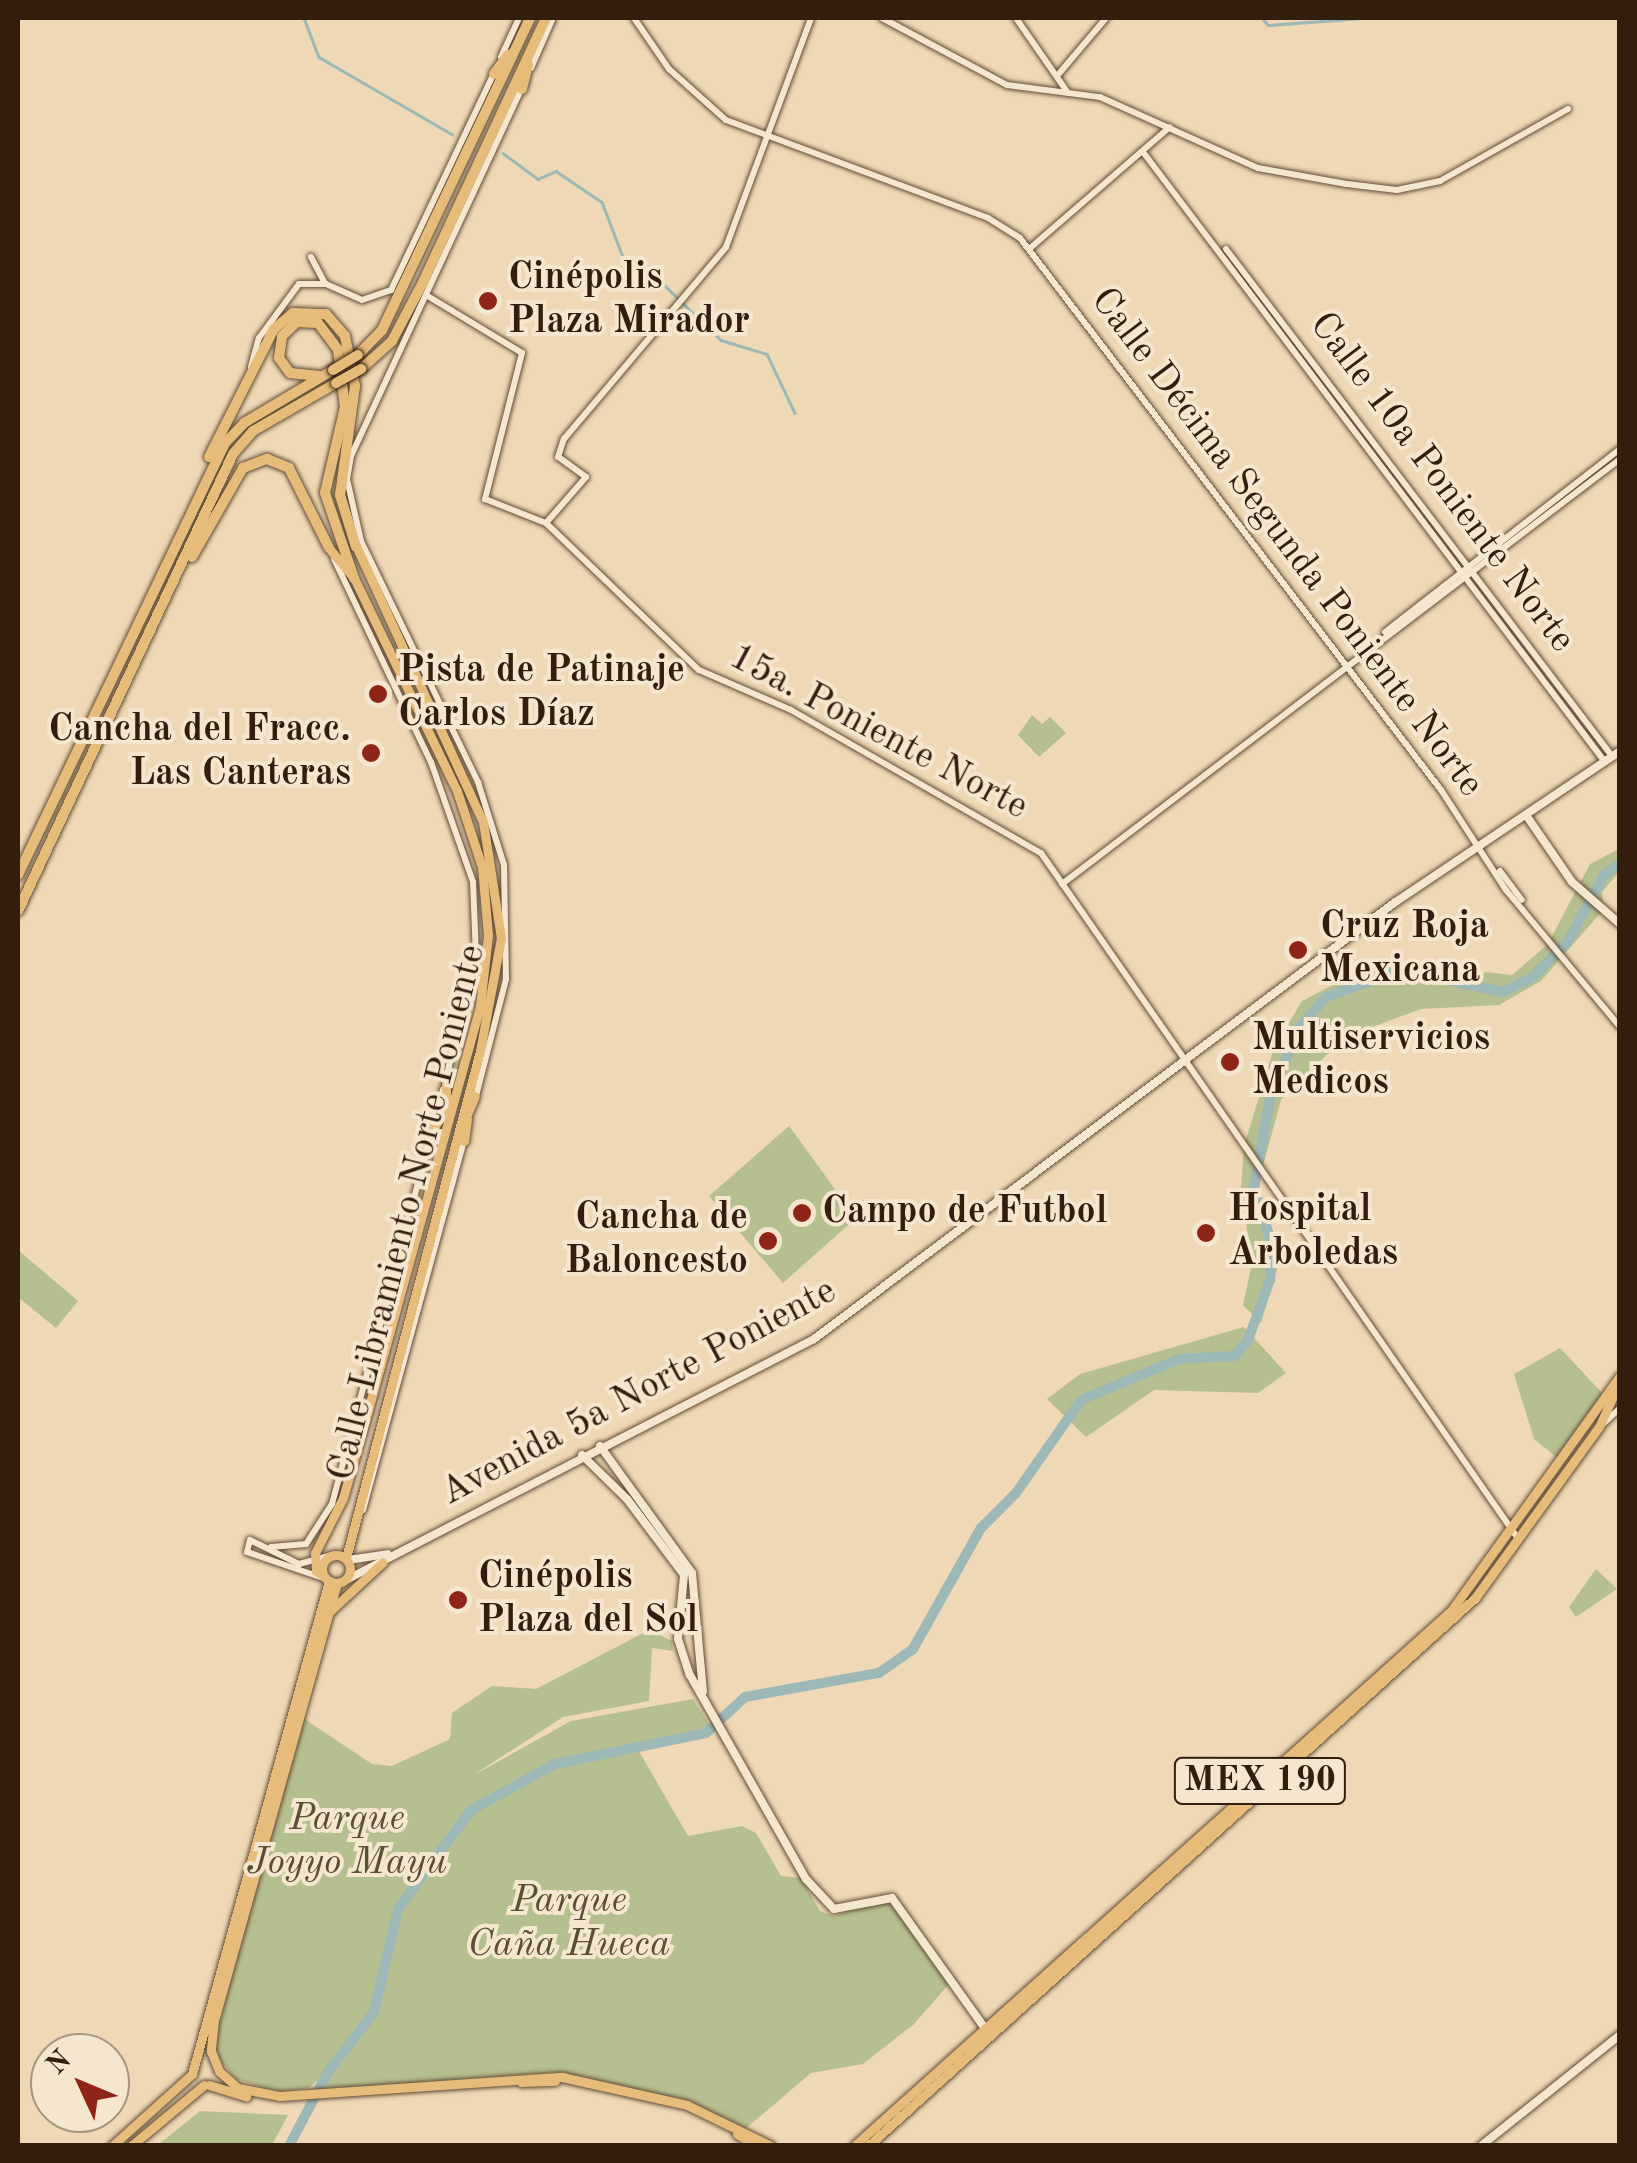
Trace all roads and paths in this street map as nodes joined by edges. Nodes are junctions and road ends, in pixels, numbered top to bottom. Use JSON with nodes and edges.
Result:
{"nodes":[{"id":1,"x":519,"y":18,"type":"edge"},
{"id":2,"x":530,"y":18,"type":"edge"},
{"id":3,"x":550,"y":18,"type":"edge"},
{"id":4,"x":634,"y":18,"type":"edge"},
{"id":5,"x":811,"y":18,"type":"edge"},
{"id":6,"x":882,"y":18,"type":"edge"},
{"id":7,"x":1016,"y":18,"type":"edge"},
{"id":8,"x":1106,"y":18,"type":"edge"},
{"id":9,"x":518,"y":31,"type":"junction"},
{"id":10,"x":538,"y":43,"type":"junction"},
{"id":11,"x":498,"y":76,"type":"junction"},
{"id":12,"x":1058,"y":76,"type":"junction"},
{"id":13,"x":518,"y":86,"type":"junction"},
{"id":14,"x":1068,"y":93,"type":"junction"},
{"id":15,"x":1568,"y":109,"type":"dead end"},
{"id":16,"x":1170,"y":127,"type":"junction"},
{"id":17,"x":766,"y":136,"type":"junction"},
{"id":18,"x":488,"y":143,"type":"junction"},
{"id":19,"x":1144,"y":152,"type":"junction"},
{"id":20,"x":468,"y":205,"type":"junction"},
{"id":21,"x":1029,"y":249,"type":"junction"},
{"id":22,"x":311,"y":258,"type":"dead end"},
{"id":23,"x":326,"y":284,"type":"junction"},
{"id":24,"x":426,"y":295,"type":"junction"},
{"id":25,"x":251,"y":368,"type":"junction"},
{"id":26,"x":329,"y":372,"type":"junction"},
{"id":27,"x":1620,"y":449,"type":"edge"},
{"id":28,"x":1620,"y":459,"type":"edge"},
{"id":29,"x":202,"y":479,"type":"junction"},
{"id":30,"x":348,"y":503,"type":"junction"},
{"id":31,"x":546,"y":523,"type":"junction"},
{"id":32,"x":356,"y":547,"type":"junction"},
{"id":33,"x":329,"y":548,"type":"junction"},
{"id":34,"x":1467,"y":570,"type":"junction"},
{"id":35,"x":354,"y":578,"type":"junction"},
{"id":36,"x":169,"y":591,"type":"junction"},
{"id":37,"x":401,"y":643,"type":"junction"},
{"id":38,"x":388,"y":649,"type":"junction"},
{"id":39,"x":1343,"y":662,"type":"junction"},
{"id":40,"x":434,"y":743,"type":"junction"},
{"id":41,"x":1612,"y":757,"type":"edge"},
{"id":42,"x":431,"y":762,"type":"junction"},
{"id":43,"x":1526,"y":814,"type":"junction"},
{"id":44,"x":1481,"y":845,"type":"junction"},
{"id":45,"x":18,"y":875,"type":"edge"},
{"id":46,"x":1062,"y":884,"type":"junction"},
{"id":47,"x":18,"y":911,"type":"edge"},
{"id":48,"x":1620,"y":924,"type":"edge"},
{"id":49,"x":1620,"y":1027,"type":"edge"},
{"id":50,"x":1184,"y":1061,"type":"junction"},
{"id":51,"x":446,"y":1078,"type":"junction"},
{"id":52,"x":457,"y":1086,"type":"junction"},
{"id":53,"x":471,"y":1095,"type":"junction"},
{"id":54,"x":446,"y":1106,"type":"junction"},
{"id":55,"x":446,"y":1126,"type":"junction"},
{"id":56,"x":432,"y":1132,"type":"junction"},
{"id":57,"x":460,"y":1141,"type":"junction"},
{"id":58,"x":1620,"y":1379,"type":"edge"},
{"id":59,"x":1620,"y":1408,"type":"edge"},
{"id":60,"x":366,"y":1421,"type":"junction"},
{"id":61,"x":1599,"y":1427,"type":"junction"},
{"id":62,"x":600,"y":1446,"type":"junction"},
{"id":63,"x":374,"y":1448,"type":"junction"},
{"id":64,"x":582,"y":1455,"type":"junction"},
{"id":65,"x":346,"y":1459,"type":"junction"},
{"id":66,"x":372,"y":1479,"type":"junction"},
{"id":67,"x":1514,"y":1528,"type":"junction"},
{"id":68,"x":1519,"y":1540,"type":"junction"},
{"id":69,"x":406,"y":1546,"type":"junction"},
{"id":70,"x":271,"y":1547,"type":"junction"},
{"id":71,"x":348,"y":1555,"type":"junction"},
{"id":72,"x":332,"y":1556,"type":"junction"},
{"id":73,"x":314,"y":1559,"type":"junction"},
{"id":74,"x":382,"y":1562,"type":"junction"},
{"id":75,"x":332,"y":1580,"type":"junction"},
{"id":76,"x":322,"y":1620,"type":"junction"},
{"id":77,"x":704,"y":1696,"type":"junction"},
{"id":78,"x":984,"y":2027,"type":"junction"},
{"id":79,"x":1620,"y":2034,"type":"edge"},
{"id":80,"x":197,"y":2060,"type":"junction"},
{"id":81,"x":213,"y":2060,"type":"junction"},
{"id":82,"x":220,"y":2071,"type":"junction"},
{"id":83,"x":192,"y":2074,"type":"junction"},
{"id":84,"x":206,"y":2085,"type":"junction"},
{"id":85,"x":323,"y":2094,"type":"junction"},
{"id":86,"x":311,"y":2095,"type":"junction"},
{"id":87,"x":112,"y":2146,"type":"edge"},
{"id":88,"x":131,"y":2146,"type":"edge"},
{"id":89,"x":756,"y":2146,"type":"edge"},
{"id":90,"x":771,"y":2146,"type":"edge"},
{"id":91,"x":854,"y":2146,"type":"edge"},
{"id":92,"x":868,"y":2146,"type":"edge"},
{"id":93,"x":1481,"y":2146,"type":"edge"}],
"edges":[{"from":1,"to":9,"type":"street"},
{"from":2,"to":9,"type":"highway"},
{"from":3,"to":10,"type":"highway"},
{"from":4,"to":17,"type":"street","name":"Calle Décima Segunda Poniente Norte"},
{"from":5,"to":17,"type":"street"},
{"from":6,"to":14,"type":"street"},
{"from":7,"to":12,"type":"street"},
{"from":8,"to":12,"type":"street"},
{"from":9,"to":11,"type":"highway"},
{"from":9,"to":11,"type":"highway"},
{"from":10,"to":13,"type":"highway"},
{"from":10,"to":13,"type":"highway"},
{"from":11,"to":23,"type":"street"},
{"from":11,"to":26,"type":"highway","bridge":true},
{"from":12,"to":14,"type":"street"},
{"from":13,"to":18,"type":"highway"},
{"from":13,"to":20,"type":"street"},
{"from":14,"to":16,"type":"street"},
{"from":15,"to":16,"type":"street"},
{"from":16,"to":19,"type":"street"},
{"from":17,"to":21,"type":"street","name":"Calle Décima Segunda Poniente Norte"},
{"from":17,"to":31,"type":"street"},
{"from":18,"to":20,"type":"highway"},
{"from":18,"to":36,"type":"highway","bridge":true},
{"from":19,"to":21,"type":"street"},
{"from":19,"to":34,"type":"street","name":"Calle 10a Poniente Norte"},
{"from":20,"to":24,"type":"street"},
{"from":21,"to":39,"type":"street","name":"Calle Décima Segunda Poniente Norte"},
{"from":22,"to":23,"type":"street"},
{"from":23,"to":25,"type":"street"},
{"from":24,"to":30,"type":"street"},
{"from":24,"to":31,"type":"street","name":"15a. Poniente Norte"},
{"from":25,"to":29,"type":"highway"},
{"from":25,"to":32,"type":"highway"},
{"from":26,"to":29,"type":"highway"},
{"from":26,"to":35,"type":"highway"},
{"from":27,"to":34,"type":"street"},
{"from":28,"to":34,"type":"street"},
{"from":29,"to":45,"type":"highway"},
{"from":30,"to":32,"type":"main road"},
{"from":30,"to":53,"type":"street","name":"Calle Libramiento Norte Poniente"},
{"from":31,"to":46,"type":"street","name":"15a. Poniente Norte"},
{"from":32,"to":37,"type":"main road"},
{"from":33,"to":35,"type":"main road"},
{"from":33,"to":36,"type":"highway"},
{"from":33,"to":42,"type":"street"},
{"from":34,"to":39,"type":"street"},
{"from":34,"to":41,"type":"street","name":"Calle 10a Poniente Norte"},
{"from":35,"to":38,"type":"main road"},
{"from":36,"to":47,"type":"highway"},
{"from":37,"to":38,"type":"main road"},
{"from":37,"to":53,"type":"main road"},
{"from":38,"to":40,"type":"main road"},
{"from":39,"to":44,"type":"street","name":"Calle Décima Segunda Poniente Norte"},
{"from":39,"to":46,"type":"street"},
{"from":40,"to":42,"type":"main road"},
{"from":40,"to":52,"type":"main road"},
{"from":41,"to":43,"type":"main road","name":"Avenida 5a Norte Poniente"},
{"from":42,"to":51,"type":"street"},
{"from":43,"to":44,"type":"main road","name":"Avenida 5a Norte Poniente"},
{"from":43,"to":48,"type":"main road"},
{"from":44,"to":49,"type":"street","name":"Calle Décima Segunda Poniente Norte"},
{"from":44,"to":50,"type":"main road","name":"Avenida 5a Norte Poniente"},
{"from":46,"to":50,"type":"street","name":"15a. Poniente Norte"},
{"from":50,"to":62,"type":"main road","name":"Avenida 5a Norte Poniente"},
{"from":50,"to":67,"type":"street","name":"15a. Poniente Norte"},
{"from":51,"to":54,"type":"main road"},
{"from":51,"to":56,"type":"street"},
{"from":52,"to":54,"type":"main road"},
{"from":52,"to":55,"type":"main road"},
{"from":53,"to":57,"type":"main road"},
{"from":53,"to":57,"type":"main road"},
{"from":54,"to":55,"type":"main road"},
{"from":54,"to":56,"type":"main road"},
{"from":55,"to":60,"type":"main road"},
{"from":56,"to":65,"type":"street"},
{"from":57,"to":63,"type":"main road"},
{"from":57,"to":66,"type":"street","name":"Calle Libramiento Norte Poniente"},
{"from":58,"to":61,"type":"main road","number":"MEX 190"},
{"from":58,"to":67,"type":"main road","number":"MEX 190"},
{"from":59,"to":61,"type":"street"},
{"from":60,"to":65,"type":"main road"},
{"from":60,"to":73,"type":"main road"},
{"from":61,"to":68,"type":"main road","number":"MEX 190"},
{"from":62,"to":64,"type":"main road","name":"Avenida 5a Norte Poniente"},
{"from":62,"to":77,"type":"main road"},
{"from":63,"to":66,"type":"main road"},
{"from":63,"to":71,"type":"main road"},
{"from":64,"to":69,"type":"main road","name":"Avenida 5a Norte Poniente"},
{"from":64,"to":77,"type":"main road"},
{"from":65,"to":70,"type":"street"},
{"from":66,"to":71,"type":"street","name":"Calle Libramiento Norte Poniente"},
{"from":67,"to":68,"type":"street","name":"15a. Poniente Norte"},
{"from":67,"to":78,"type":"main road","number":"MEX 190"},
{"from":68,"to":92,"type":"main road","number":"MEX 190"},
{"from":69,"to":71,"type":"main road","name":"Avenida 5a Norte Poniente"},
{"from":69,"to":74,"type":"main road","name":"Avenida 5a Norte Poniente"},
{"from":70,"to":73,"type":"street"},
{"from":70,"to":75,"type":"street"},
{"from":71,"to":72,"type":"main road"},
{"from":71,"to":75,"type":"main road"},
{"from":72,"to":73,"type":"street"},
{"from":72,"to":75,"type":"main road"},
{"from":73,"to":75,"type":"main road"},
{"from":74,"to":75,"type":"main road","name":"Avenida 5a Norte Poniente"},
{"from":74,"to":76,"type":"main road"},
{"from":75,"to":76,"type":"main road"},
{"from":75,"to":80,"type":"main road"},
{"from":76,"to":81,"type":"main road"},
{"from":77,"to":78,"type":"main road"},
{"from":78,"to":91,"type":"main road","number":"MEX 190"},
{"from":79,"to":93,"type":"main road"},
{"from":80,"to":81,"type":"main road"},
{"from":80,"to":83,"type":"main road"},
{"from":81,"to":82,"type":"main road"},
{"from":82,"to":84,"type":"main road"},
{"from":82,"to":86,"type":"main road"},
{"from":83,"to":84,"type":"main road"},
{"from":83,"to":87,"type":"main road"},
{"from":84,"to":86,"type":"main road"},
{"from":84,"to":88,"type":"main road"},
{"from":85,"to":86,"type":"main road"},
{"from":85,"to":89,"type":"main road"},
{"from":85,"to":90,"type":"main road"}]}
